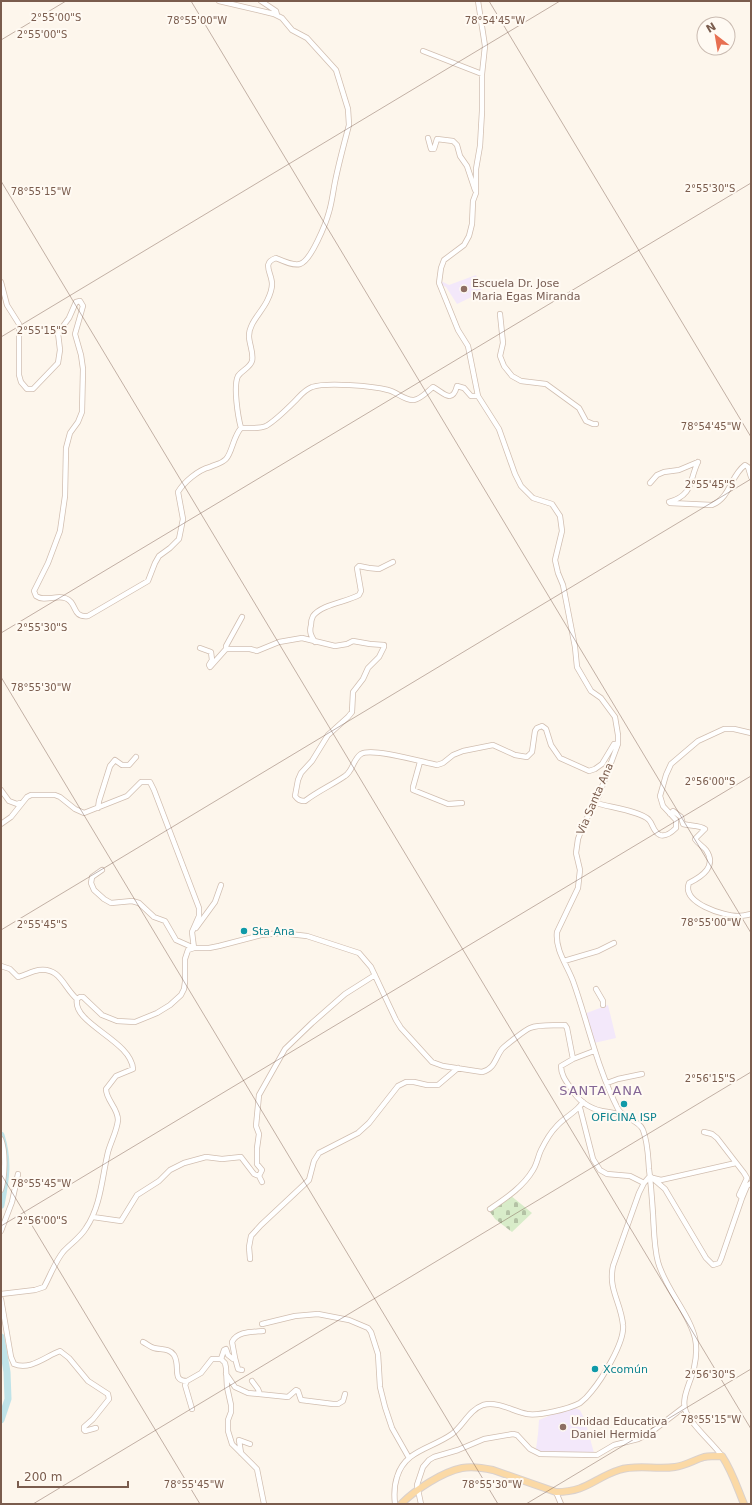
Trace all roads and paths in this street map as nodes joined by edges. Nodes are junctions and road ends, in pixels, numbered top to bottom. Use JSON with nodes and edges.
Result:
{"nodes":[{"id":1,"x":219,"y":1,"type":"edge"},
{"id":2,"x":261,"y":1,"type":"edge"},
{"id":3,"x":478,"y":1,"type":"edge"},
{"id":4,"x":277,"y":15,"type":"junction"},
{"id":5,"x":423,"y":51,"type":"dead end"},
{"id":6,"x":482,"y":74,"type":"junction"},
{"id":7,"x":428,"y":138,"type":"dead end"},
{"id":8,"x":476,"y":193,"type":"junction"},
{"id":9,"x":1,"y":282,"type":"edge"},
{"id":10,"x":500,"y":314,"type":"dead end"},
{"id":11,"x":478,"y":396,"type":"junction"},
{"id":12,"x":596,"y":424,"type":"dead end"},
{"id":13,"x":241,"y":428,"type":"junction"},
{"id":14,"x":751,"y":477,"type":"edge"},
{"id":15,"x":650,"y":483,"type":"dead end"},
{"id":16,"x":393,"y":562,"type":"dead end"},
{"id":17,"x":242,"y":617,"type":"dead end"},
{"id":18,"x":316,"y":642,"type":"junction"},
{"id":19,"x":200,"y":648,"type":"dead end"},
{"id":20,"x":226,"y":649,"type":"junction"},
{"id":21,"x":751,"y":733,"type":"edge"},
{"id":22,"x":618,"y":744,"type":"junction"},
{"id":23,"x":136,"y":757,"type":"dead end"},
{"id":24,"x":420,"y":762,"type":"junction"},
{"id":25,"x":1,"y":790,"type":"edge"},
{"id":26,"x":22,"y":802,"type":"junction"},
{"id":27,"x":462,"y":803,"type":"dead end"},
{"id":28,"x":596,"y":804,"type":"junction"},
{"id":29,"x":98,"y":808,"type":"junction"},
{"id":30,"x":670,"y":814,"type":"junction"},
{"id":31,"x":1,"y":824,"type":"edge"},
{"id":32,"x":102,"y":870,"type":"dead end"},
{"id":33,"x":222,"y":885,"type":"dead end"},
{"id":34,"x":751,"y":914,"type":"edge"},
{"id":35,"x":192,"y":932,"type":"junction"},
{"id":36,"x":614,"y":942,"type":"dead end"},
{"id":37,"x":194,"y":948,"type":"junction"},
{"id":38,"x":564,"y":962,"type":"junction"},
{"id":39,"x":2,"y":968,"type":"edge"},
{"id":40,"x":375,"y":975,"type":"junction"},
{"id":41,"x":596,"y":989,"type":"dead end"},
{"id":42,"x":77,"y":999,"type":"junction"},
{"id":43,"x":603,"y":1005,"type":"dead end"},
{"id":44,"x":594,"y":1051,"type":"junction"},
{"id":45,"x":573,"y":1060,"type":"junction"},
{"id":46,"x":458,"y":1068,"type":"junction"},
{"id":47,"x":642,"y":1074,"type":"dead end"},
{"id":48,"x":607,"y":1083,"type":"junction"},
{"id":49,"x":583,"y":1102,"type":"junction"},
{"id":50,"x":580,"y":1108,"type":"junction"},
{"id":51,"x":627,"y":1118,"type":"junction"},
{"id":52,"x":704,"y":1132,"type":"dead end"},
{"id":53,"x":1,"y":1139,"type":"edge"},
{"id":54,"x":736,"y":1163,"type":"junction"},
{"id":55,"x":18,"y":1174,"type":"dead end"},
{"id":56,"x":259,"y":1176,"type":"junction"},
{"id":57,"x":650,"y":1176,"type":"junction"},
{"id":58,"x":2,"y":1178,"type":"edge"},
{"id":59,"x":262,"y":1182,"type":"dead end"},
{"id":60,"x":644,"y":1183,"type":"junction"},
{"id":61,"x":751,"y":1183,"type":"edge"},
{"id":62,"x":1,"y":1190,"type":"edge"},
{"id":63,"x":742,"y":1198,"type":"junction"},
{"id":64,"x":490,"y":1208,"type":"dead end"},
{"id":65,"x":93,"y":1217,"type":"junction"},
{"id":66,"x":1,"y":1231,"type":"edge"},
{"id":67,"x":250,"y":1258,"type":"dead end"},
{"id":68,"x":1,"y":1294,"type":"edge"},
{"id":69,"x":1,"y":1299,"type":"edge"},
{"id":70,"x":262,"y":1324,"type":"dead end"},
{"id":71,"x":263,"y":1332,"type":"dead end"},
{"id":72,"x":143,"y":1342,"type":"dead end"},
{"id":73,"x":235,"y":1358,"type":"junction"},
{"id":74,"x":221,"y":1359,"type":"junction"},
{"id":75,"x":242,"y":1370,"type":"dead end"},
{"id":76,"x":226,"y":1374,"type":"junction"},
{"id":77,"x":187,"y":1381,"type":"junction"},
{"id":78,"x":252,"y":1381,"type":"dead end"},
{"id":79,"x":260,"y":1394,"type":"junction"},
{"id":80,"x":345,"y":1394,"type":"dead end"},
{"id":81,"x":684,"y":1407,"type":"junction"},
{"id":82,"x":192,"y":1409,"type":"dead end"},
{"id":83,"x":96,"y":1428,"type":"dead end"},
{"id":84,"x":250,"y":1444,"type":"dead end"},
{"id":85,"x":242,"y":1454,"type":"junction"},
{"id":86,"x":722,"y":1456,"type":"junction"},
{"id":87,"x":409,"y":1458,"type":"junction"},
{"id":88,"x":417,"y":1491,"type":"junction"},
{"id":89,"x":556,"y":1492,"type":"junction"},
{"id":90,"x":264,"y":1504,"type":"edge"},
{"id":91,"x":395,"y":1504,"type":"edge"},
{"id":92,"x":401,"y":1504,"type":"edge"},
{"id":93,"x":421,"y":1504,"type":"edge"},
{"id":94,"x":561,"y":1504,"type":"edge"},
{"id":95,"x":744,"y":1504,"type":"edge"}],
"edges":[{"from":1,"to":4,"type":"street"},
{"from":2,"to":4,"type":"street"},
{"from":3,"to":6,"type":"street"},
{"from":4,"to":13,"type":"street"},
{"from":5,"to":6,"type":"street"},
{"from":6,"to":8,"type":"street"},
{"from":7,"to":8,"type":"street"},
{"from":8,"to":11,"type":"street","name":"Via Santa Ana"},
{"from":9,"to":13,"type":"street"},
{"from":10,"to":12,"type":"street"},
{"from":11,"to":13,"type":"street"},
{"from":11,"to":22,"type":"street","name":"Via Santa Ana"},
{"from":14,"to":15,"type":"street"},
{"from":16,"to":18,"type":"street"},
{"from":17,"to":20,"type":"street"},
{"from":18,"to":20,"type":"street"},
{"from":18,"to":24,"type":"street"},
{"from":19,"to":20,"type":"street"},
{"from":21,"to":30,"type":"street"},
{"from":22,"to":24,"type":"street"},
{"from":22,"to":28,"type":"street","name":"Via Santa Ana"},
{"from":23,"to":29,"type":"street"},
{"from":24,"to":27,"type":"street"},
{"from":25,"to":26,"type":"street"},
{"from":26,"to":29,"type":"street"},
{"from":26,"to":31,"type":"street"},
{"from":28,"to":30,"type":"street"},
{"from":28,"to":38,"type":"street","name":"Via Santa Ana"},
{"from":29,"to":35,"type":"street"},
{"from":30,"to":34,"type":"street"},
{"from":32,"to":37,"type":"street"},
{"from":33,"to":35,"type":"street"},
{"from":35,"to":37,"type":"street"},
{"from":36,"to":38,"type":"street"},
{"from":37,"to":40,"type":"street"},
{"from":37,"to":42,"type":"street"},
{"from":38,"to":44,"type":"street","name":"Via Santa Ana"},
{"from":39,"to":42,"type":"street"},
{"from":40,"to":46,"type":"street"},
{"from":40,"to":56,"type":"street"},
{"from":41,"to":43,"type":"street"},
{"from":42,"to":65,"type":"street"},
{"from":44,"to":45,"type":"street"},
{"from":44,"to":48,"type":"street","name":"Via Santa Ana"},
{"from":45,"to":46,"type":"street"},
{"from":45,"to":49,"type":"street"},
{"from":46,"to":67,"type":"street"},
{"from":47,"to":48,"type":"street"},
{"from":48,"to":51,"type":"street","name":"Via Santa Ana"},
{"from":49,"to":50,"type":"street"},
{"from":49,"to":51,"type":"street"},
{"from":50,"to":60,"type":"street"},
{"from":50,"to":64,"type":"street"},
{"from":51,"to":57,"type":"street","name":"Via Santa Ana"},
{"from":52,"to":54,"type":"street"},
{"from":53,"to":58,"type":"street"},
{"from":54,"to":57,"type":"street"},
{"from":54,"to":63,"type":"street"},
{"from":55,"to":66,"type":"street"},
{"from":56,"to":59,"type":"street"},
{"from":56,"to":65,"type":"street"},
{"from":57,"to":60,"type":"street"},
{"from":57,"to":63,"type":"street"},
{"from":57,"to":81,"type":"street","name":"Via Santa Ana"},
{"from":58,"to":62,"type":"street"},
{"from":60,"to":87,"type":"street"},
{"from":61,"to":63,"type":"street"},
{"from":65,"to":68,"type":"street"},
{"from":69,"to":83,"type":"street"},
{"from":70,"to":87,"type":"street"},
{"from":71,"to":73,"type":"street"},
{"from":72,"to":77,"type":"street"},
{"from":73,"to":74,"type":"street"},
{"from":73,"to":75,"type":"street"},
{"from":74,"to":76,"type":"street"},
{"from":74,"to":77,"type":"street"},
{"from":76,"to":79,"type":"street"},
{"from":76,"to":85,"type":"street"},
{"from":77,"to":82,"type":"street"},
{"from":78,"to":79,"type":"street"},
{"from":79,"to":80,"type":"street"},
{"from":81,"to":86,"type":"street"},
{"from":81,"to":88,"type":"street"},
{"from":84,"to":85,"type":"street"},
{"from":85,"to":90,"type":"street"},
{"from":86,"to":89,"type":"main road"},
{"from":86,"to":95,"type":"main road"},
{"from":87,"to":91,"type":"street"},
{"from":88,"to":89,"type":"main road"},
{"from":88,"to":92,"type":"main road"},
{"from":88,"to":93,"type":"street"},
{"from":89,"to":94,"type":"street"}]}
